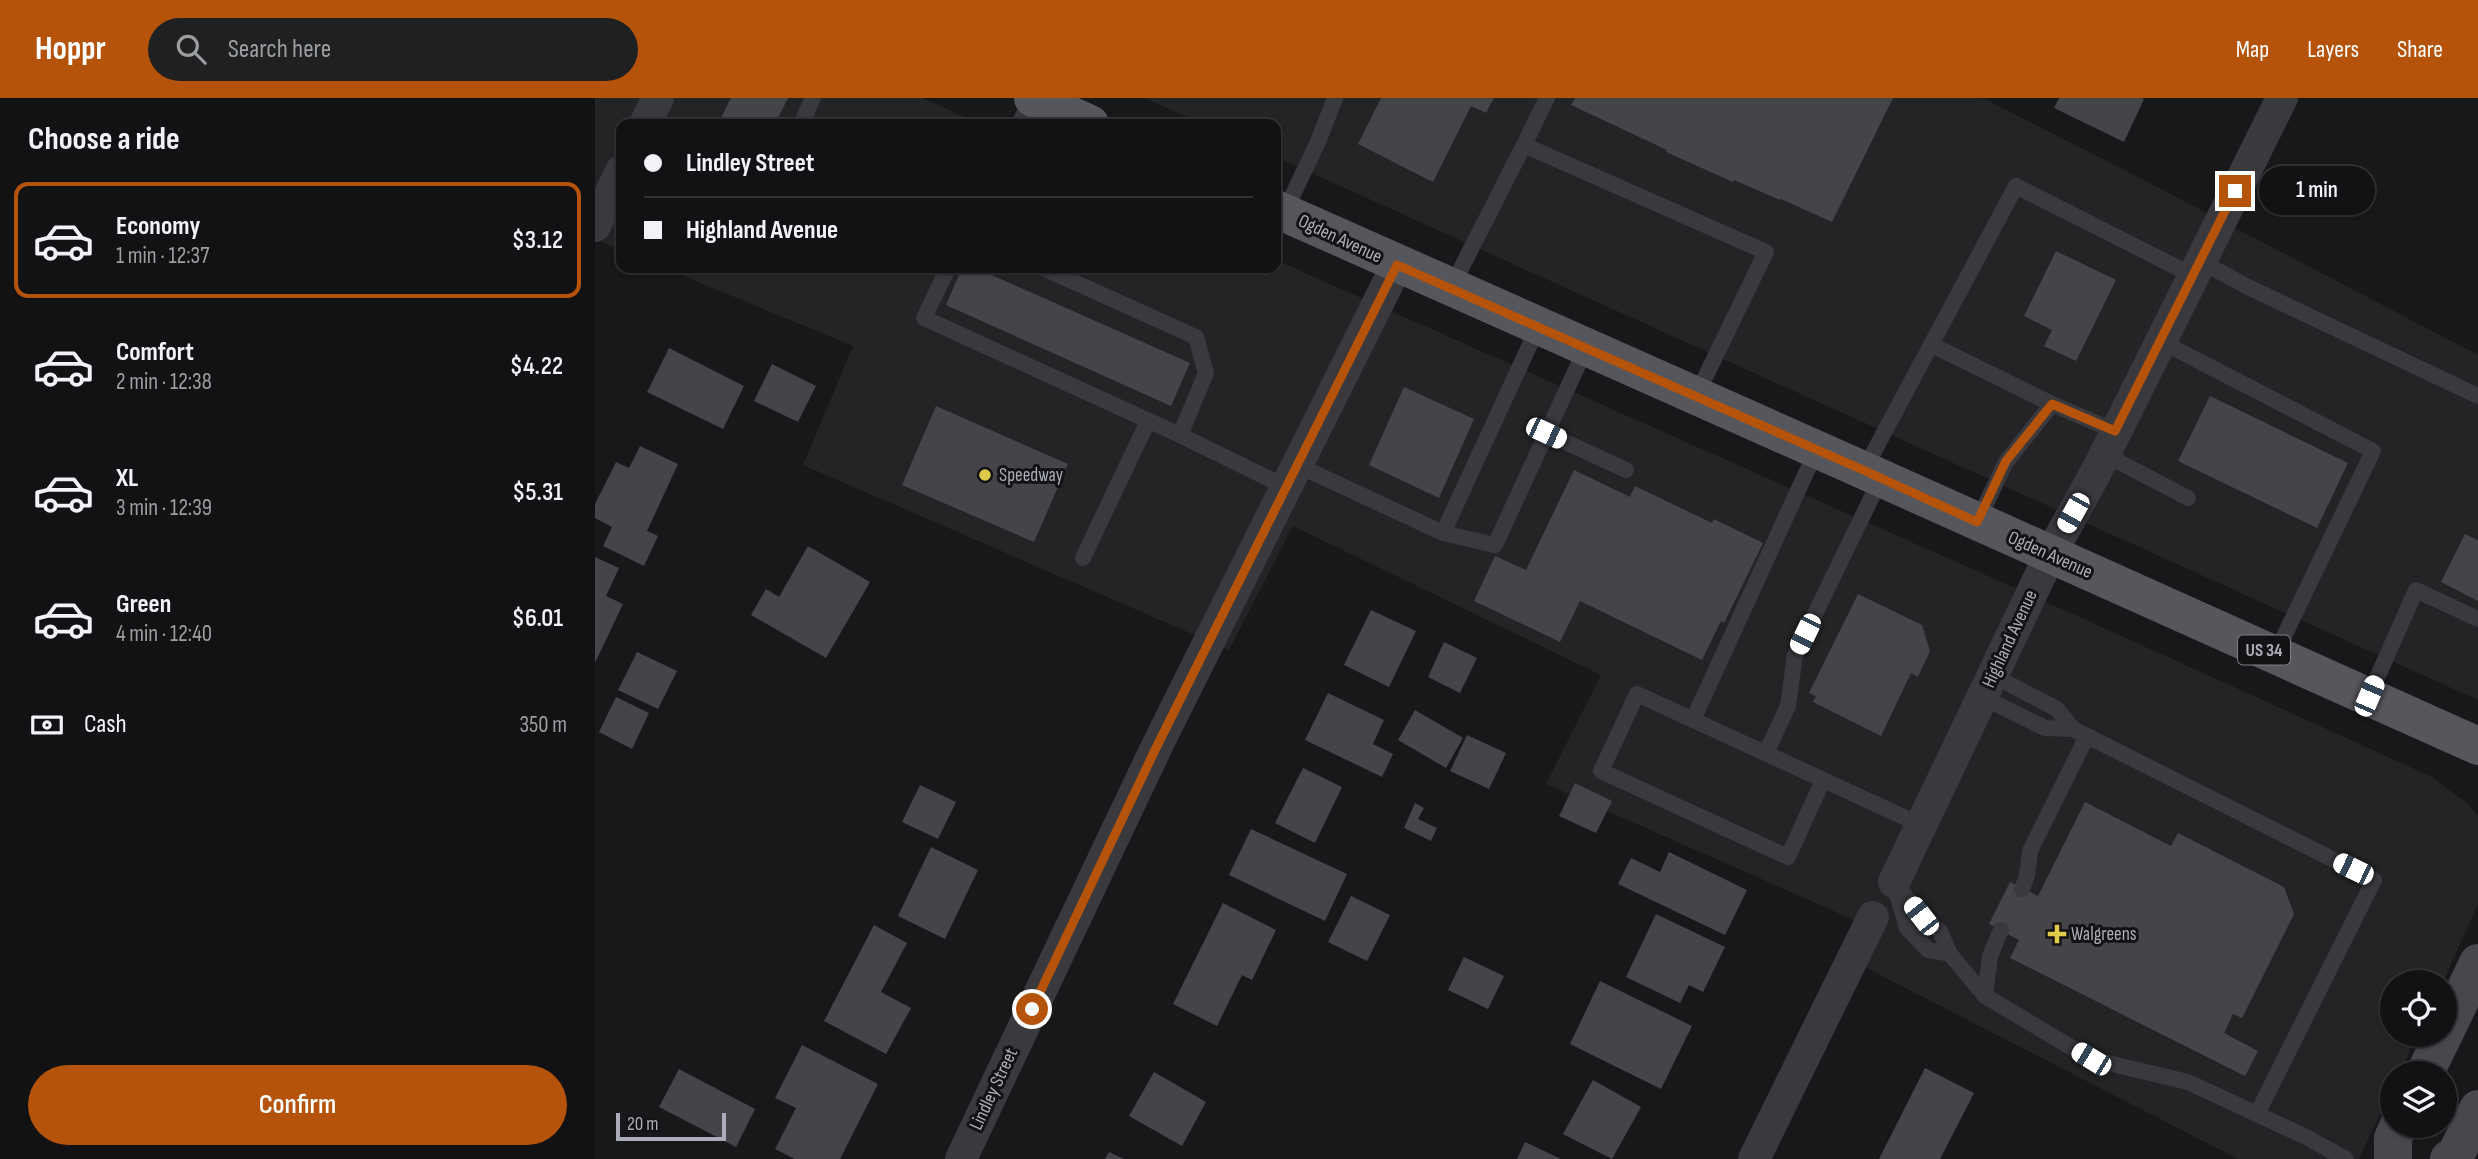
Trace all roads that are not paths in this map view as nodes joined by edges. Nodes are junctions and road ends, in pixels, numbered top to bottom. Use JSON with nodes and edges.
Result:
{"nodes":[{"id":1,"x":658,"y":98,"type":"edge"},
{"id":2,"x":813,"y":98,"type":"edge"},
{"id":3,"x":1032,"y":98,"type":"edge"},
{"id":4,"x":1335,"y":98,"type":"edge"},
{"id":5,"x":1547,"y":98,"type":"edge"},
{"id":6,"x":2282,"y":98,"type":"edge"},
{"id":7,"x":648,"y":119,"type":"edge"},
{"id":8,"x":803,"y":119,"type":"edge"},
{"id":9,"x":1022,"y":119,"type":"edge"},
{"id":10,"x":1079,"y":119,"type":"edge"},
{"id":11,"x":1524,"y":145,"type":"junction"},
{"id":12,"x":616,"y":186,"type":"edge"},
{"id":13,"x":1281,"y":209,"type":"edge"},
{"id":14,"x":1281,"y":211,"type":"edge"},
{"id":15,"x":595,"y":226,"type":"edge"},
{"id":16,"x":1397,"y":265,"type":"junction"},
{"id":17,"x":2196,"y":268,"type":"junction"},
{"id":18,"x":946,"y":273,"type":"edge"},
{"id":19,"x":1054,"y":273,"type":"edge"},
{"id":20,"x":1451,"y":288,"type":"junction"},
{"id":21,"x":1538,"y":327,"type":"junction"},
{"id":22,"x":2159,"y":341,"type":"junction"},
{"id":23,"x":1932,"y":345,"type":"junction"},
{"id":24,"x":1586,"y":348,"type":"junction"},
{"id":25,"x":1696,"y":396,"type":"junction"},
{"id":26,"x":2478,"y":396,"type":"edge"},
{"id":27,"x":2052,"y":404,"type":"junction"},
{"id":28,"x":1148,"y":421,"type":"junction"},
{"id":29,"x":1546,"y":433,"type":"junction"},
{"id":30,"x":1180,"y":435,"type":"junction"},
{"id":31,"x":2110,"y":442,"type":"junction"},
{"id":32,"x":1817,"y":449,"type":"junction"},
{"id":33,"x":1626,"y":470,"type":"dead end"},
{"id":34,"x":1872,"y":474,"type":"junction"},
{"id":35,"x":1292,"y":476,"type":"junction"},
{"id":36,"x":2188,"y":498,"type":"dead end"},
{"id":37,"x":1977,"y":522,"type":"junction"},
{"id":38,"x":1443,"y":533,"type":"junction"},
{"id":39,"x":2050,"y":555,"type":"junction"},
{"id":40,"x":1083,"y":558,"type":"dead end"},
{"id":41,"x":2478,"y":619,"type":"edge"},
{"id":42,"x":2275,"y":655,"type":"junction"},
{"id":43,"x":1987,"y":686,"type":"junction"},
{"id":44,"x":2369,"y":696,"type":"junction"},
{"id":45,"x":1693,"y":720,"type":"junction"},
{"id":46,"x":2080,"y":732,"type":"junction"},
{"id":47,"x":2478,"y":746,"type":"edge"},
{"id":48,"x":1766,"y":753,"type":"junction"},
{"id":49,"x":1823,"y":780,"type":"junction"},
{"id":50,"x":1921,"y":825,"type":"junction"},
{"id":51,"x":1894,"y":882,"type":"joint"},
{"id":52,"x":2022,"y":889,"type":"dead end"},
{"id":53,"x":1873,"y":916,"type":"dead end"},
{"id":54,"x":2001,"y":930,"type":"dead end"},
{"id":55,"x":2478,"y":963,"type":"edge"},
{"id":56,"x":1985,"y":996,"type":"junction"},
{"id":57,"x":2457,"y":1006,"type":"edge"},
{"id":58,"x":2256,"y":1114,"type":"junction"},
{"id":59,"x":2477,"y":1114,"type":"edge"},
{"id":60,"x":2393,"y":1138,"type":"edge"},
{"id":61,"x":961,"y":1159,"type":"edge"},
{"id":62,"x":1753,"y":1159,"type":"edge"},
{"id":63,"x":2346,"y":1159,"type":"edge"},
{"id":64,"x":2393,"y":1159,"type":"edge"},
{"id":65,"x":2449,"y":1159,"type":"edge"}],
"edges":[{"from":1,"to":7,"type":"street"},
{"from":2,"to":8,"type":"lane"},
{"from":3,"to":9,"type":"lane"},
{"from":3,"to":10,"type":"main road"},
{"from":4,"to":13,"type":"lane"},
{"from":5,"to":11,"type":"lane"},
{"from":6,"to":17,"type":"street","name":"Highland Avenue"},
{"from":11,"to":20,"type":"lane"},
{"from":11,"to":25,"type":"lane"},
{"from":12,"to":15,"type":"street"},
{"from":14,"to":16,"type":"main road","name":"Ogden Avenue","number":"US 34"},
{"from":16,"to":20,"type":"main road","name":"Ogden Avenue","number":"US 34"},
{"from":16,"to":35,"type":"street","name":"Lindley Street"},
{"from":17,"to":22,"type":"street","name":"Highland Avenue"},
{"from":17,"to":23,"type":"lane"},
{"from":17,"to":26,"type":"lane"},
{"from":18,"to":28,"type":"lane"},
{"from":19,"to":30,"type":"lane"},
{"from":20,"to":21,"type":"main road","name":"Ogden Avenue","number":"US 34"},
{"from":21,"to":24,"type":"main road","name":"Ogden Avenue","number":"US 34"},
{"from":21,"to":38,"type":"lane"},
{"from":22,"to":31,"type":"street","name":"Highland Avenue"},
{"from":22,"to":42,"type":"lane"},
{"from":23,"to":27,"type":"lane"},
{"from":23,"to":34,"type":"lane"},
{"from":24,"to":25,"type":"main road","name":"Ogden Avenue","number":"US 34"},
{"from":24,"to":29,"type":"lane"},
{"from":25,"to":32,"type":"main road","name":"Ogden Avenue","number":"US 34"},
{"from":27,"to":31,"type":"lane"},
{"from":27,"to":37,"type":"lane"},
{"from":28,"to":30,"type":"lane"},
{"from":28,"to":40,"type":"lane"},
{"from":29,"to":33,"type":"lane"},
{"from":29,"to":38,"type":"lane"},
{"from":30,"to":35,"type":"lane"},
{"from":31,"to":36,"type":"lane"},
{"from":31,"to":39,"type":"street","name":"Highland Avenue"},
{"from":32,"to":34,"type":"main road","name":"Ogden Avenue","number":"US 34"},
{"from":32,"to":45,"type":"lane"},
{"from":34,"to":37,"type":"main road","name":"Ogden Avenue","number":"US 34"},
{"from":34,"to":48,"type":"lane"},
{"from":35,"to":38,"type":"lane"},
{"from":35,"to":61,"type":"street","name":"Lindley Street"},
{"from":37,"to":39,"type":"main road","name":"Ogden Avenue","number":"US 34"},
{"from":39,"to":42,"type":"main road","name":"Ogden Avenue","number":"US 34"},
{"from":39,"to":43,"type":"street","name":"Highland Avenue"},
{"from":41,"to":44,"type":"lane"},
{"from":42,"to":44,"type":"main road","name":"Ogden Avenue","number":"US 34"},
{"from":43,"to":46,"type":"lane"},
{"from":43,"to":46,"type":"lane"},
{"from":43,"to":50,"type":"street","name":"Highland Avenue"},
{"from":44,"to":47,"type":"main road","name":"Ogden Avenue","number":"US 34"},
{"from":45,"to":48,"type":"lane"},
{"from":45,"to":49,"type":"lane"},
{"from":46,"to":52,"type":"lane"},
{"from":46,"to":58,"type":"lane"},
{"from":48,"to":49,"type":"lane"},
{"from":49,"to":50,"type":"lane"},
{"from":50,"to":51,"type":"street","name":"Highland Avenue"},
{"from":51,"to":56,"type":"lane"},
{"from":53,"to":62,"type":"street"},
{"from":54,"to":56,"type":"lane"},
{"from":55,"to":57,"type":"main road"},
{"from":56,"to":58,"type":"lane"},
{"from":58,"to":63,"type":"lane"},
{"from":59,"to":65,"type":"main road"},
{"from":60,"to":64,"type":"main road"}]}
